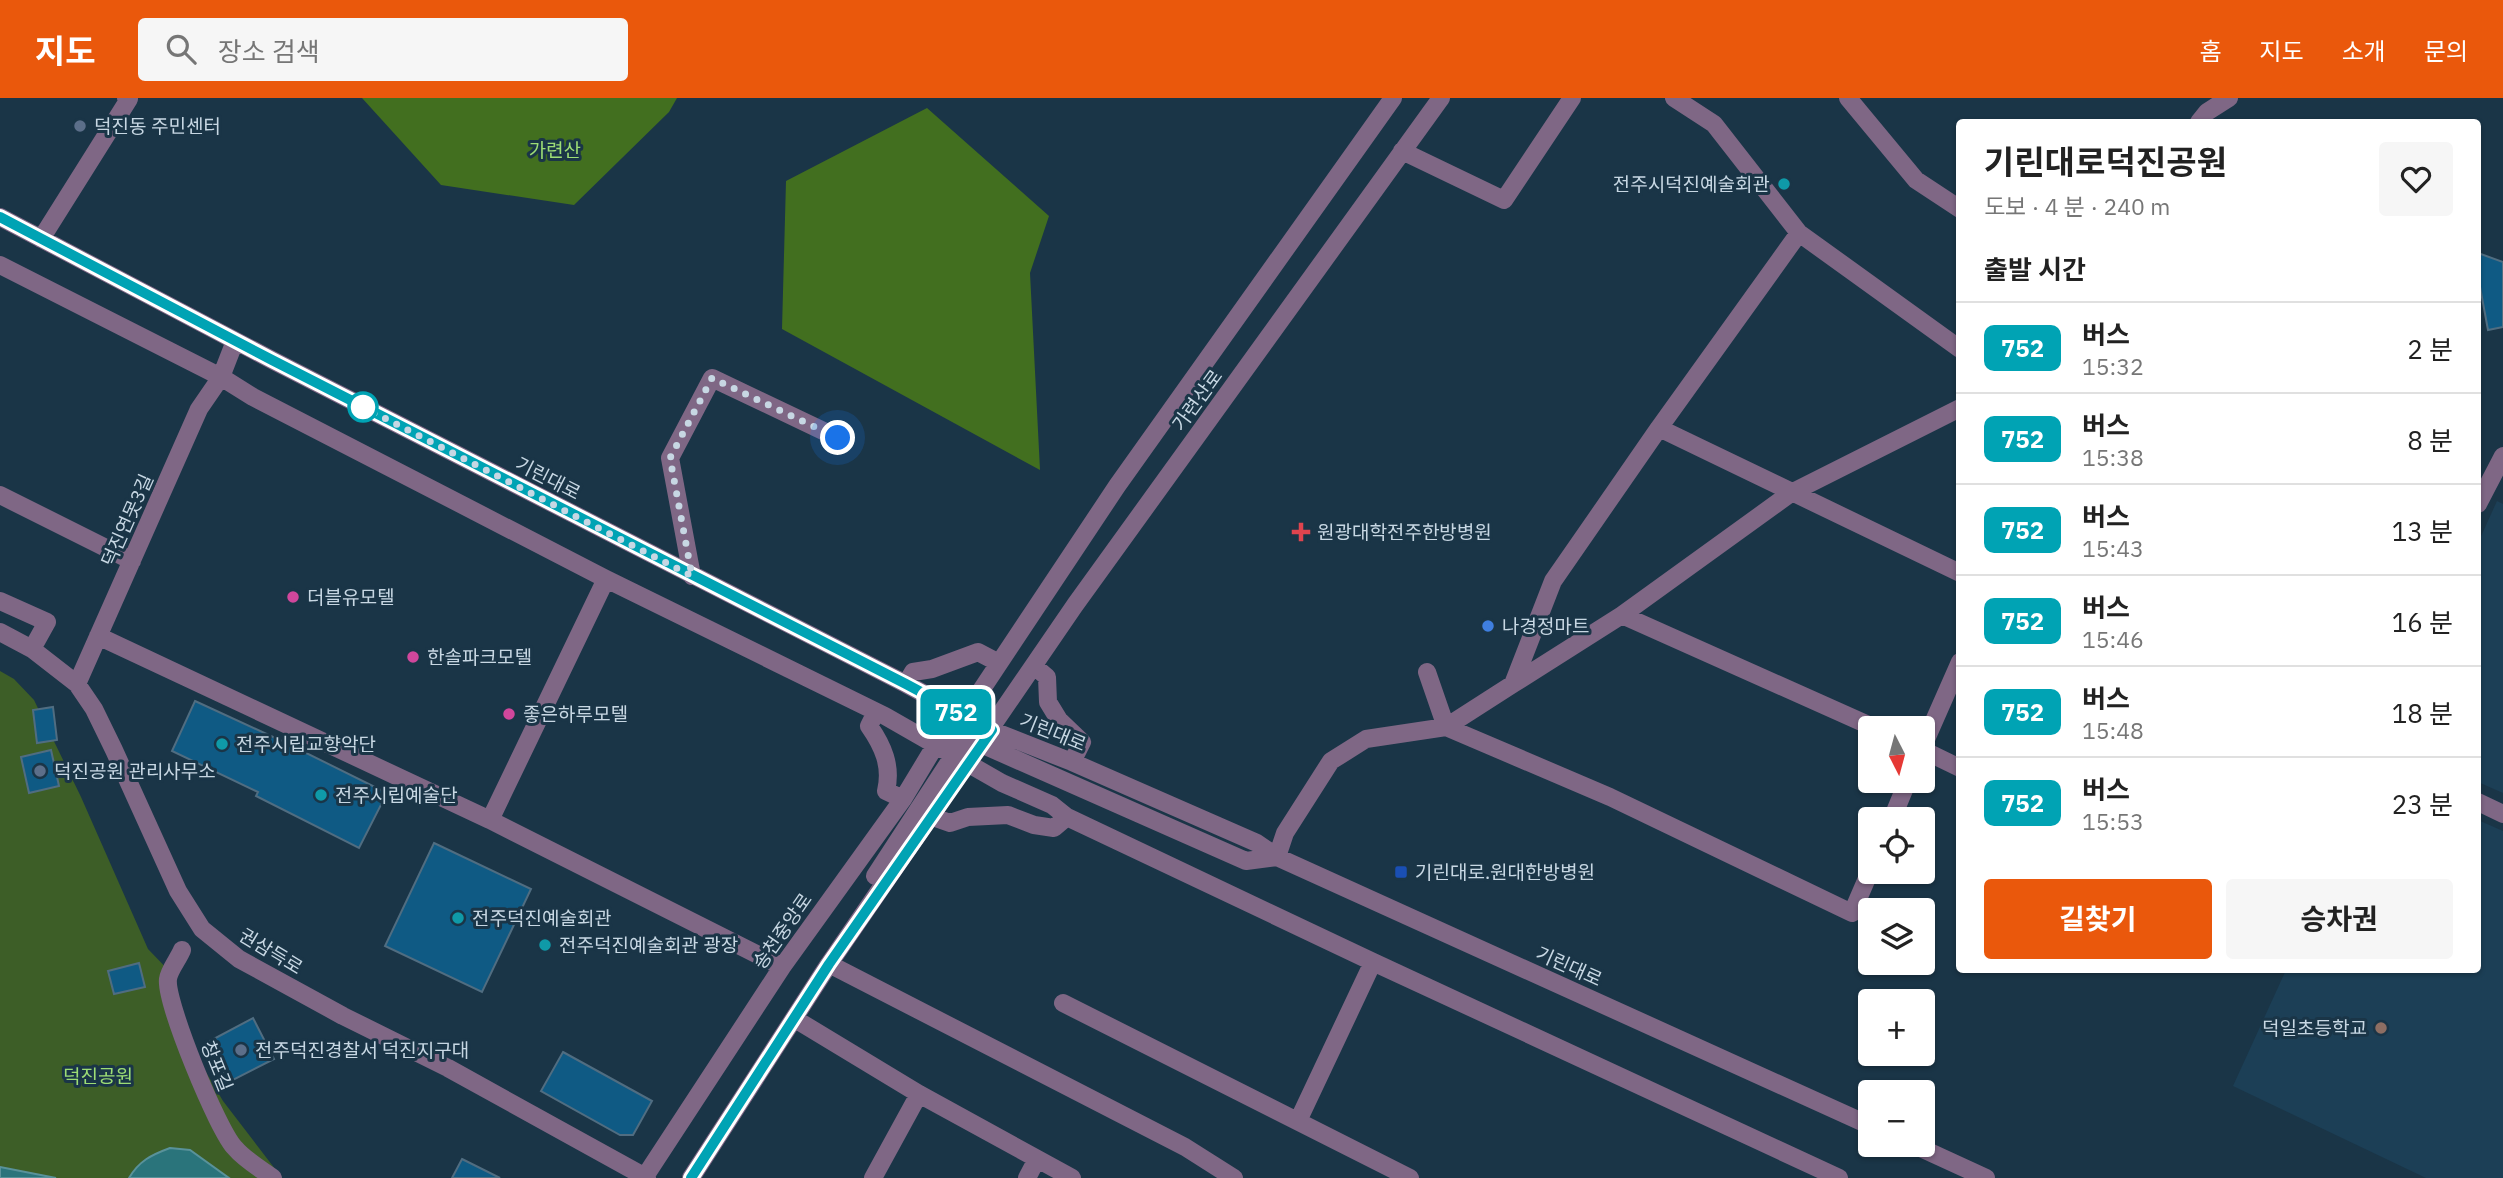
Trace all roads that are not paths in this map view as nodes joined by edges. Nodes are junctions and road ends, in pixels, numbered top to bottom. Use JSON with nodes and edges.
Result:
{"nodes":[{"id":1,"x":125,"y":98,"type":"edge"},
{"id":2,"x":1393,"y":98,"type":"edge"},
{"id":3,"x":1441,"y":98,"type":"edge"},
{"id":4,"x":1572,"y":98,"type":"edge"},
{"id":5,"x":1674,"y":98,"type":"edge"},
{"id":6,"x":1848,"y":98,"type":"edge"},
{"id":7,"x":2229,"y":98,"type":"edge"},
{"id":8,"x":2201,"y":119,"type":"edge"},
{"id":9,"x":1402,"y":151,"type":"junction"},
{"id":10,"x":1956,"y":206,"type":"edge"},
{"id":11,"x":0,"y":217,"type":"edge"},
{"id":12,"x":1800,"y":233,"type":"junction"},
{"id":13,"x":41,"y":239,"type":"junction"},
{"id":14,"x":0,"y":265,"type":"edge"},
{"id":15,"x":235,"y":341,"type":"junction"},
{"id":16,"x":1956,"y":346,"type":"edge"},
{"id":17,"x":221,"y":377,"type":"junction"},
{"id":18,"x":1956,"y":410,"type":"edge"},
{"id":19,"x":1659,"y":428,"type":"junction"},
{"id":20,"x":838,"y":438,"type":"dead end"},
{"id":21,"x":2503,"y":456,"type":"edge"},
{"id":22,"x":2496,"y":483,"type":"edge"},
{"id":23,"x":1791,"y":493,"type":"junction"},
{"id":24,"x":0,"y":495,"type":"edge"},
{"id":25,"x":2481,"y":501,"type":"edge"},
{"id":26,"x":132,"y":561,"type":"junction"},
{"id":27,"x":1956,"y":571,"type":"edge"},
{"id":28,"x":692,"y":576,"type":"junction"},
{"id":29,"x":606,"y":579,"type":"junction"},
{"id":30,"x":0,"y":601,"type":"edge"},
{"id":31,"x":1622,"y":615,"type":"junction"},
{"id":32,"x":0,"y":632,"type":"edge"},
{"id":33,"x":98,"y":636,"type":"junction"},
{"id":34,"x":32,"y":649,"type":"junction"},
{"id":35,"x":999,"y":663,"type":"junction"},
{"id":36,"x":1034,"y":666,"type":"junction"},
{"id":37,"x":1956,"y":671,"type":"edge"},
{"id":38,"x":1427,"y":672,"type":"dead end"},
{"id":39,"x":77,"y":684,"type":"junction"},
{"id":40,"x":906,"y":684,"type":"junction"},
{"id":41,"x":1513,"y":684,"type":"junction"},
{"id":42,"x":876,"y":712,"type":"junction"},
{"id":43,"x":964,"y":716,"type":"junction"},
{"id":44,"x":1936,"y":718,"type":"edge"},
{"id":45,"x":1858,"y":720,"type":"edge"},
{"id":46,"x":1446,"y":727,"type":"junction"},
{"id":47,"x":986,"y":737,"type":"junction"},
{"id":48,"x":935,"y":746,"type":"junction"},
{"id":49,"x":961,"y":753,"type":"junction"},
{"id":50,"x":1936,"y":755,"type":"edge"},
{"id":51,"x":1072,"y":762,"type":"junction"},
{"id":52,"x":1956,"y":766,"type":"edge"},
{"id":53,"x":903,"y":799,"type":"junction"},
{"id":54,"x":2481,"y":803,"type":"edge"},
{"id":55,"x":2503,"y":814,"type":"edge"},
{"id":56,"x":930,"y":816,"type":"junction"},
{"id":57,"x":1067,"y":817,"type":"junction"},
{"id":58,"x":491,"y":820,"type":"junction"},
{"id":59,"x":1277,"y":857,"type":"junction"},
{"id":60,"x":1865,"y":884,"type":"edge"},
{"id":61,"x":847,"y":938,"type":"junction"},
{"id":62,"x":182,"y":950,"type":"dead end"},
{"id":63,"x":1373,"y":962,"type":"junction"},
{"id":64,"x":829,"y":964,"type":"junction"},
{"id":65,"x":782,"y":967,"type":"junction"},
{"id":66,"x":1063,"y":1003,"type":"dead end"},
{"id":67,"x":795,"y":1019,"type":"junction"},
{"id":68,"x":919,"y":1094,"type":"junction"},
{"id":69,"x":1858,"y":1120,"type":"edge"},
{"id":70,"x":1298,"y":1121,"type":"junction"},
{"id":71,"x":1935,"y":1155,"type":"edge"},
{"id":72,"x":1037,"y":1159,"type":"junction"},
{"id":73,"x":273,"y":1178,"type":"edge"},
{"id":74,"x":645,"y":1178,"type":"edge"},
{"id":75,"x":691,"y":1178,"type":"edge"},
{"id":76,"x":873,"y":1178,"type":"edge"},
{"id":77,"x":1027,"y":1178,"type":"edge"},
{"id":78,"x":1072,"y":1178,"type":"edge"},
{"id":79,"x":1234,"y":1178,"type":"edge"},
{"id":80,"x":1409,"y":1178,"type":"edge"},
{"id":81,"x":1839,"y":1178,"type":"edge"},
{"id":82,"x":1986,"y":1178,"type":"edge"}],
"edges":[{"from":1,"to":13,"type":"street"},
{"from":2,"to":35,"type":"street","name":"가련산로"},
{"from":3,"to":9,"type":"street","name":"가련산로"},
{"from":4,"to":9,"type":"street"},
{"from":5,"to":12,"type":"street"},
{"from":6,"to":10,"type":"street"},
{"from":7,"to":8,"type":"street"},
{"from":9,"to":36,"type":"street","name":"가련산로"},
{"from":11,"to":13,"type":"street","name":"기린대로"},
{"from":12,"to":16,"type":"street"},
{"from":12,"to":19,"type":"street"},
{"from":13,"to":15,"type":"street","name":"기린대로"},
{"from":14,"to":17,"type":"street"},
{"from":15,"to":17,"type":"street"},
{"from":15,"to":28,"type":"street","name":"기린대로"},
{"from":17,"to":26,"type":"street","name":"덕진연못3길"},
{"from":17,"to":29,"type":"street"},
{"from":18,"to":23,"type":"street"},
{"from":19,"to":23,"type":"street"},
{"from":19,"to":41,"type":"street"},
{"from":20,"to":28,"type":"street"},
{"from":21,"to":22,"type":"street"},
{"from":22,"to":25,"type":"street"},
{"from":23,"to":27,"type":"street"},
{"from":23,"to":31,"type":"street"},
{"from":24,"to":26,"type":"street"},
{"from":26,"to":33,"type":"street","name":"덕진연못3길"},
{"from":28,"to":40,"type":"street","name":"기린대로"},
{"from":29,"to":42,"type":"street"},
{"from":29,"to":58,"type":"street"},
{"from":30,"to":34,"type":"street"},
{"from":31,"to":41,"type":"street"},
{"from":31,"to":45,"type":"street"},
{"from":32,"to":34,"type":"street","name":"권삼득로"},
{"from":33,"to":39,"type":"street","name":"덕진연못3길"},
{"from":33,"to":58,"type":"street"},
{"from":34,"to":39,"type":"street","name":"권삼득로"},
{"from":35,"to":40,"type":"street"},
{"from":35,"to":43,"type":"street","name":"가련산로"},
{"from":36,"to":47,"type":"street","name":"가련산로"},
{"from":36,"to":51,"type":"street"},
{"from":37,"to":44,"type":"street"},
{"from":38,"to":46,"type":"street"},
{"from":39,"to":74,"type":"street","name":"권삼득로"},
{"from":40,"to":43,"type":"street","name":"기린대로"},
{"from":41,"to":46,"type":"street"},
{"from":42,"to":48,"type":"street"},
{"from":42,"to":53,"type":"street"},
{"from":43,"to":47,"type":"street","name":"기린대로"},
{"from":43,"to":48,"type":"street","name":"송천중앙로"},
{"from":43,"to":49,"type":"street"},
{"from":46,"to":59,"type":"street"},
{"from":46,"to":60,"type":"street"},
{"from":47,"to":49,"type":"street"},
{"from":47,"to":51,"type":"street","name":"기린대로"},
{"from":47,"to":59,"type":"street"},
{"from":48,"to":49,"type":"street"},
{"from":48,"to":53,"type":"street","name":"송천중앙로"},
{"from":49,"to":56,"type":"street"},
{"from":49,"to":57,"type":"street"},
{"from":49,"to":61,"type":"street"},
{"from":50,"to":52,"type":"street"},
{"from":51,"to":59,"type":"street","name":"기린대로"},
{"from":53,"to":65,"type":"street","name":"송천중앙로"},
{"from":54,"to":55,"type":"street"},
{"from":56,"to":57,"type":"street"},
{"from":56,"to":61,"type":"street"},
{"from":57,"to":63,"type":"street"},
{"from":58,"to":65,"type":"street"},
{"from":59,"to":69,"type":"street","name":"기린대로"},
{"from":61,"to":64,"type":"street"},
{"from":62,"to":73,"type":"street","name":"창포길"},
{"from":63,"to":70,"type":"street"},
{"from":63,"to":81,"type":"street"},
{"from":64,"to":67,"type":"street"},
{"from":64,"to":79,"type":"street"},
{"from":65,"to":74,"type":"street","name":"송천중앙로"},
{"from":66,"to":70,"type":"street"},
{"from":67,"to":68,"type":"street"},
{"from":67,"to":75,"type":"street"},
{"from":68,"to":72,"type":"street"},
{"from":68,"to":76,"type":"street"},
{"from":70,"to":80,"type":"street"},
{"from":71,"to":82,"type":"street"},
{"from":72,"to":77,"type":"street"},
{"from":72,"to":78,"type":"street"}]}
